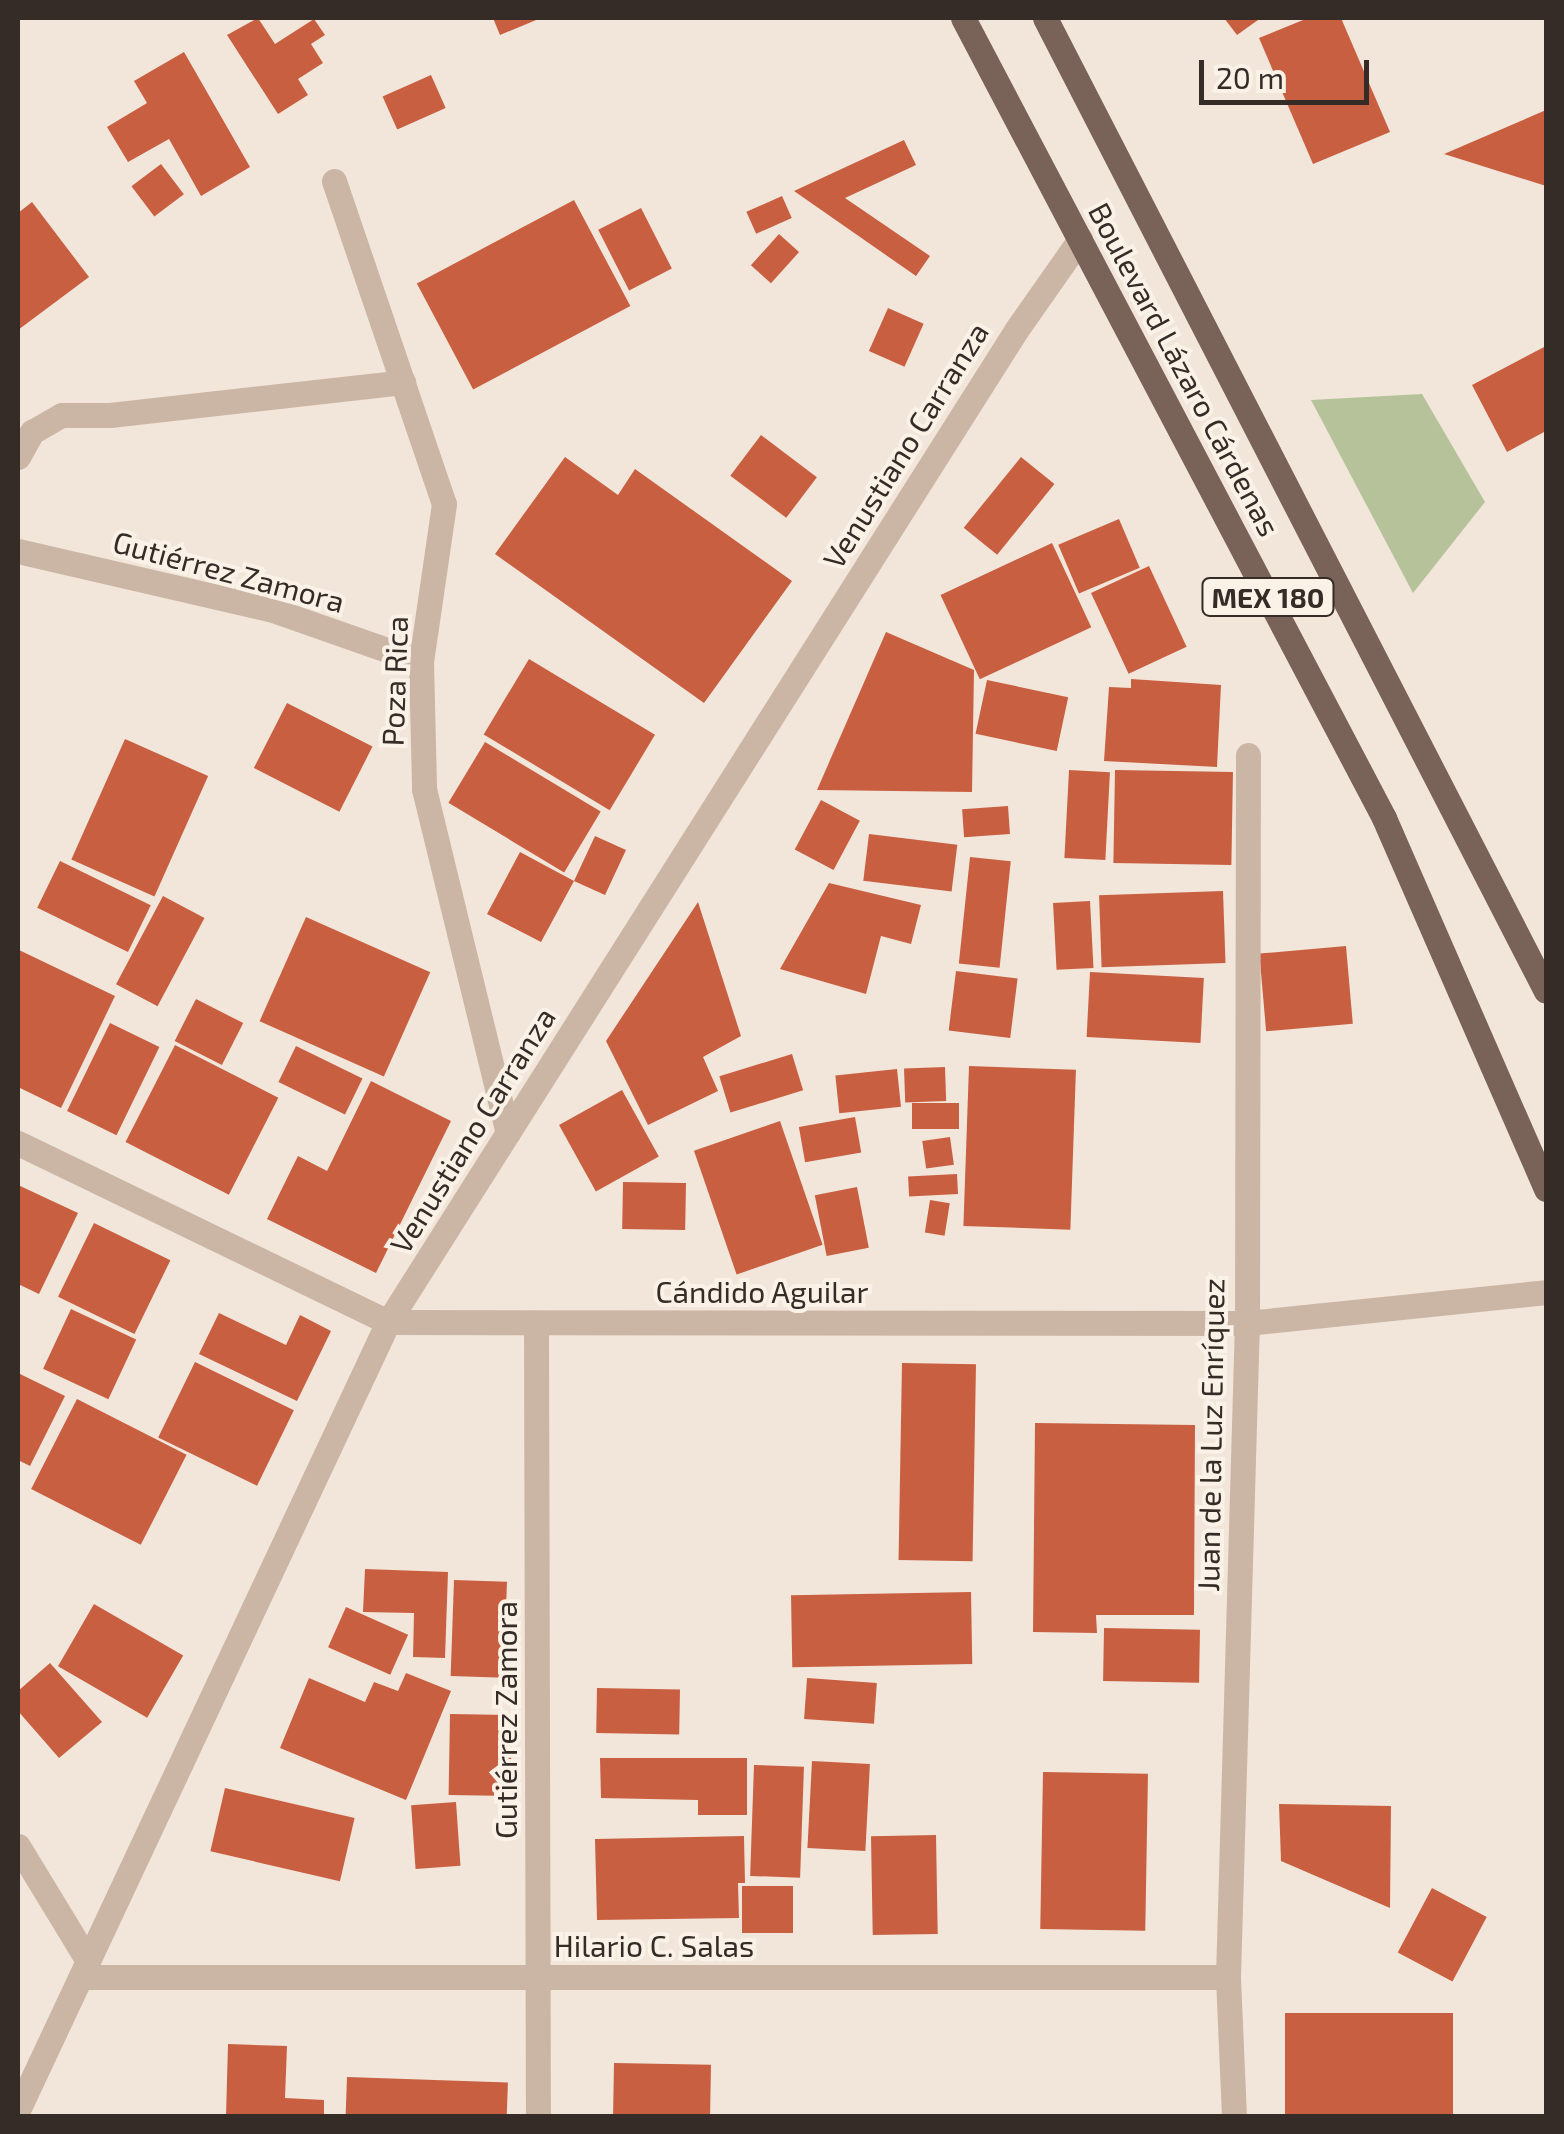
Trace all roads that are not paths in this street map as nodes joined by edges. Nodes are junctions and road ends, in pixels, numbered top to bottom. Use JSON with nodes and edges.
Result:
{"nodes":[{"id":1,"x":963,"y":18,"type":"edge"},
{"id":2,"x":1046,"y":18,"type":"edge"},
{"id":3,"x":334,"y":181,"type":"dead end"},
{"id":4,"x":1080,"y":239,"type":"junction"},
{"id":5,"x":402,"y":382,"type":"junction"},
{"id":6,"x":18,"y":457,"type":"edge"},
{"id":7,"x":18,"y":551,"type":"edge"},
{"id":8,"x":420,"y":662,"type":"junction"},
{"id":9,"x":1248,"y":756,"type":"dead end"},
{"id":10,"x":1546,"y":991,"type":"edge"},
{"id":11,"x":508,"y":1133,"type":"junction"},
{"id":12,"x":18,"y":1143,"type":"edge"},
{"id":13,"x":1546,"y":1189,"type":"edge"},
{"id":14,"x":1546,"y":1292,"type":"edge"},
{"id":15,"x":388,"y":1322,"type":"junction"},
{"id":16,"x":536,"y":1324,"type":"junction"},
{"id":17,"x":1247,"y":1324,"type":"junction"},
{"id":18,"x":18,"y":1846,"type":"edge"},
{"id":19,"x":84,"y":1969,"type":"junction"},
{"id":20,"x":538,"y":1977,"type":"junction"},
{"id":21,"x":1228,"y":1977,"type":"junction"},
{"id":22,"x":18,"y":2110,"type":"edge"},
{"id":23,"x":538,"y":2116,"type":"edge"},
{"id":24,"x":1234,"y":2116,"type":"edge"}],
"edges":[{"from":1,"to":4,"type":"main road","name":"Boulevard Lázaro Cárdenas","number":"MEX 180"},
{"from":2,"to":10,"type":"main road","name":"Boulevard Lázaro Cárdenas","number":"MEX 180"},
{"from":3,"to":5,"type":"street","name":"Poza Rica"},
{"from":4,"to":11,"type":"street","name":"Venustiano Carranza"},
{"from":4,"to":13,"type":"main road","name":"Boulevard Lázaro Cárdenas","number":"MEX 180"},
{"from":5,"to":6,"type":"street"},
{"from":5,"to":8,"type":"street","name":"Poza Rica"},
{"from":7,"to":8,"type":"street","name":"Gutiérrez Zamora"},
{"from":8,"to":11,"type":"street","name":"Poza Rica"},
{"from":9,"to":17,"type":"street","name":"Juan de la Luz Enríquez"},
{"from":11,"to":15,"type":"street","name":"Venustiano Carranza"},
{"from":12,"to":15,"type":"street","name":"Cándido Aguilar"},
{"from":14,"to":17,"type":"street","name":"Cándido Aguilar"},
{"from":15,"to":16,"type":"street","name":"Cándido Aguilar"},
{"from":15,"to":19,"type":"street","name":"Venustiano Carranza"},
{"from":16,"to":17,"type":"street","name":"Cándido Aguilar"},
{"from":16,"to":20,"type":"street","name":"Gutiérrez Zamora"},
{"from":17,"to":21,"type":"street","name":"Juan de la Luz Enríquez"},
{"from":18,"to":19,"type":"street"},
{"from":19,"to":20,"type":"street","name":"Hilario C. Salas"},
{"from":19,"to":22,"type":"street","name":"Venustiano Carranza"},
{"from":20,"to":21,"type":"street","name":"Hilario C. Salas"},
{"from":20,"to":23,"type":"street","name":"Gutiérrez Zamora"},
{"from":21,"to":24,"type":"street","name":"Juan de la Luz Enríquez"}]}
